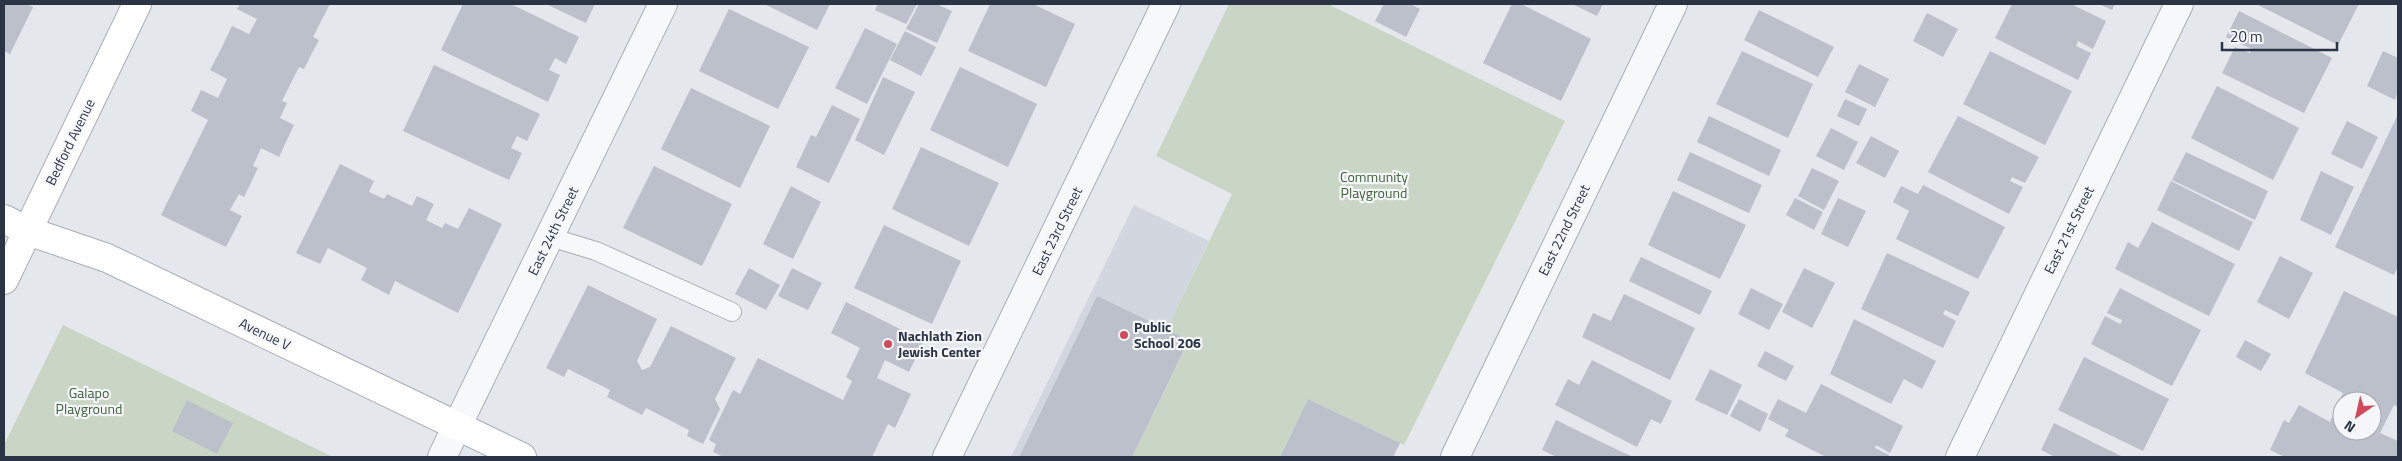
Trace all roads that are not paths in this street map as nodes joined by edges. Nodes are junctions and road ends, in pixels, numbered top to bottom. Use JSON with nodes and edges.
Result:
{"nodes":[{"id":1,"x":137,"y":4,"type":"edge"},
{"id":2,"x":662,"y":4,"type":"edge"},
{"id":3,"x":1166,"y":4,"type":"edge"},
{"id":4,"x":1673,"y":4,"type":"edge"},
{"id":5,"x":2179,"y":4,"type":"edge"},
{"id":6,"x":4,"y":219,"type":"edge"},
{"id":7,"x":28,"y":230,"type":"junction"},
{"id":8,"x":550,"y":237,"type":"junction"},
{"id":9,"x":4,"y":280,"type":"edge"},
{"id":10,"x":732,"y":312,"type":"dead end"},
{"id":11,"x":458,"y":426,"type":"junction"},
{"id":12,"x":442,"y":457,"type":"edge"},
{"id":13,"x":522,"y":457,"type":"edge"},
{"id":14,"x":947,"y":457,"type":"edge"},
{"id":15,"x":1455,"y":457,"type":"edge"},
{"id":16,"x":1960,"y":457,"type":"edge"}],
"edges":[{"from":1,"to":7,"type":"street","name":"Bedford Avenue"},
{"from":2,"to":8,"type":"street","name":"East 24th Street"},
{"from":3,"to":14,"type":"street","name":"East 23rd Street"},
{"from":4,"to":15,"type":"street","name":"East 22nd Street"},
{"from":5,"to":16,"type":"street","name":"East 21st Street"},
{"from":6,"to":7,"type":"street","name":"Avenue V"},
{"from":7,"to":9,"type":"street","name":"Bedford Avenue"},
{"from":7,"to":11,"type":"street","name":"Avenue V"},
{"from":8,"to":10,"type":"lane"},
{"from":8,"to":11,"type":"street","name":"East 24th Street"},
{"from":11,"to":12,"type":"street","name":"East 24th Street"},
{"from":11,"to":13,"type":"street","name":"Avenue V"}]}
